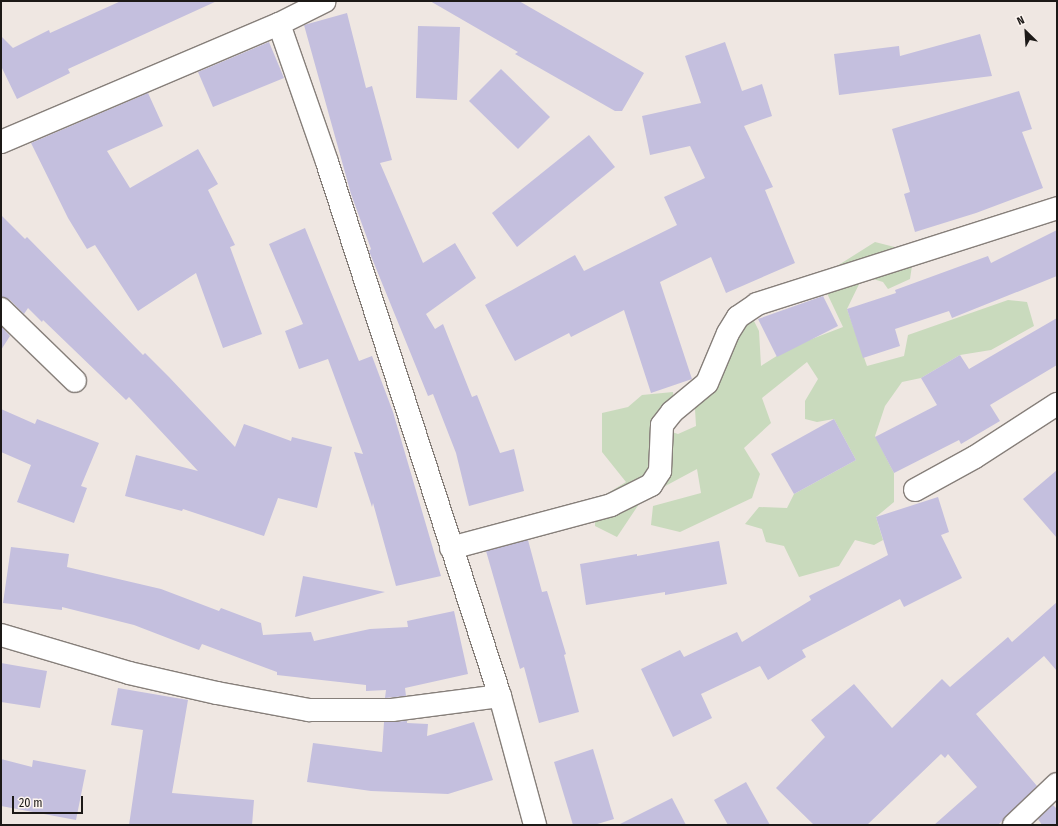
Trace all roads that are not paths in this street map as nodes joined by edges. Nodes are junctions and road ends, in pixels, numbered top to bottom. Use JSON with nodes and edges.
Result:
{"nodes":[{"id":1,"x":325,"y":1,"type":"edge"},
{"id":2,"x":279,"y":24,"type":"junction"},
{"id":3,"x":1,"y":142,"type":"edge"},
{"id":4,"x":1057,"y":208,"type":"edge"},
{"id":5,"x":1,"y":309,"type":"edge"},
{"id":6,"x":75,"y":381,"type":"dead end"},
{"id":7,"x":1057,"y":404,"type":"edge"},
{"id":8,"x":915,"y":490,"type":"dead end"},
{"id":9,"x":451,"y":548,"type":"junction"},
{"id":10,"x":1,"y":635,"type":"edge"},
{"id":11,"x":500,"y":696,"type":"junction"},
{"id":12,"x":1057,"y":784,"type":"edge"},
{"id":13,"x":535,"y":825,"type":"edge"},
{"id":14,"x":1014,"y":825,"type":"edge"}],
"edges":[{"from":1,"to":2,"type":"street"},
{"from":2,"to":3,"type":"street"},
{"from":2,"to":9,"type":"street"},
{"from":4,"to":9,"type":"street"},
{"from":5,"to":6,"type":"street"},
{"from":7,"to":8,"type":"street"},
{"from":9,"to":11,"type":"street"},
{"from":10,"to":11,"type":"street"},
{"from":11,"to":13,"type":"street"},
{"from":12,"to":14,"type":"street"}]}
